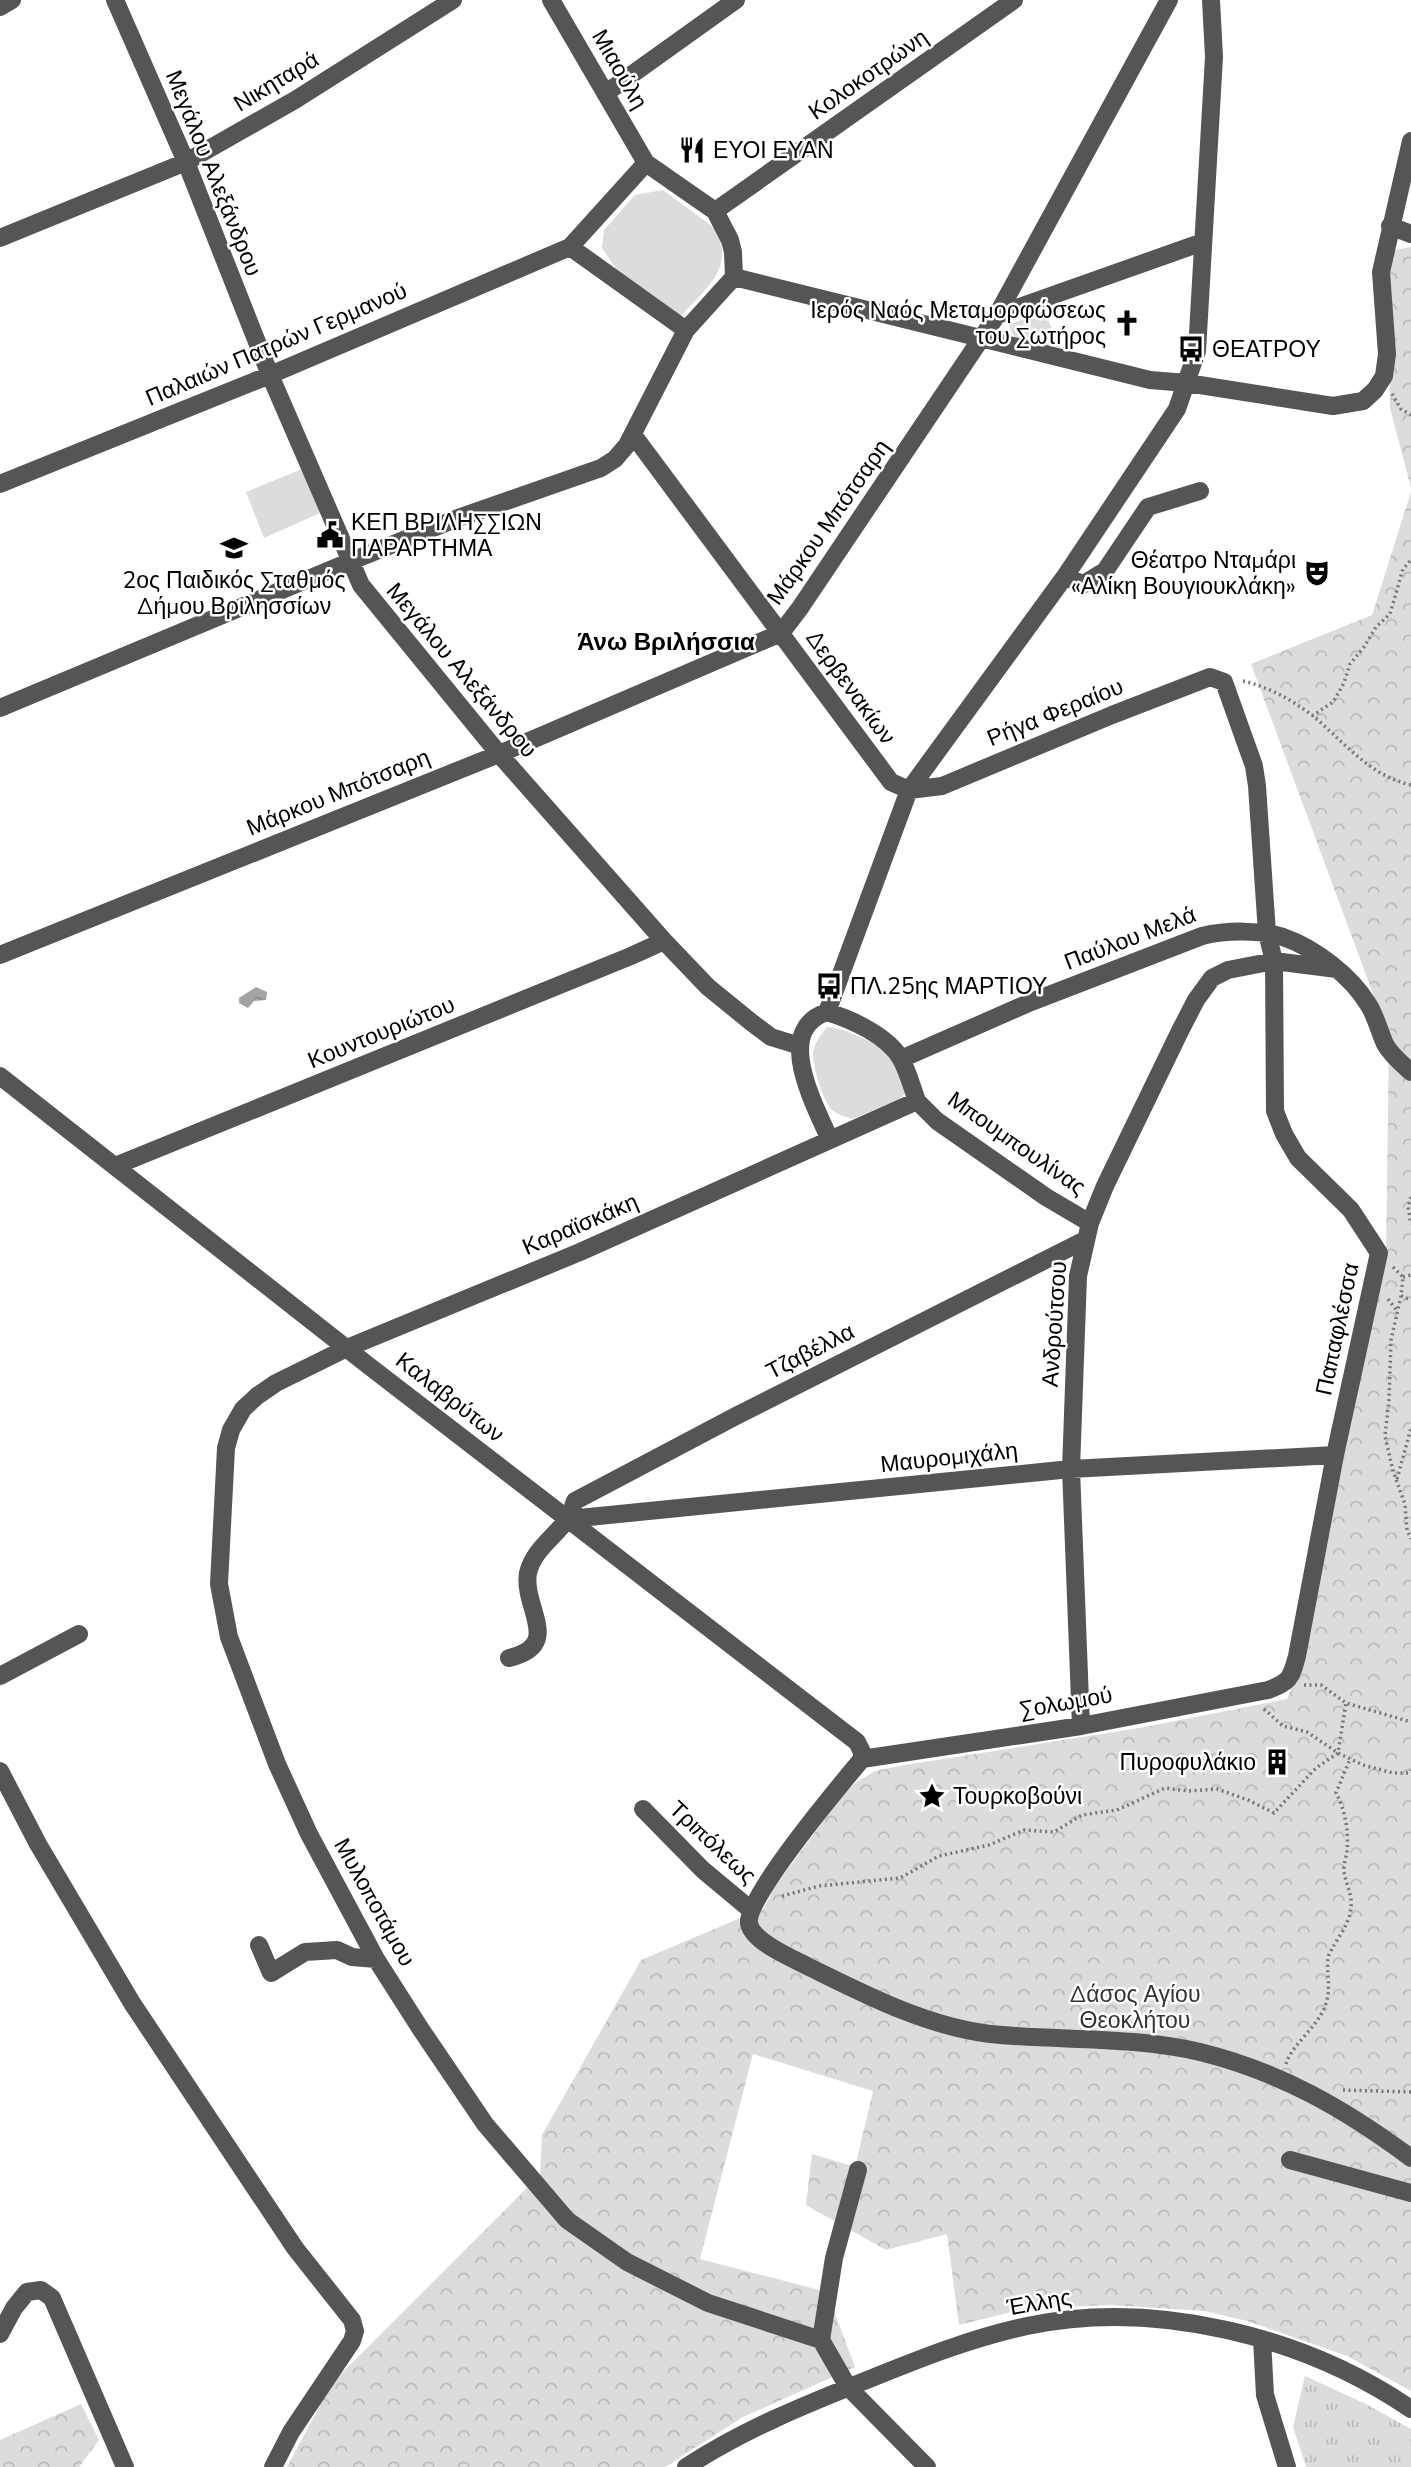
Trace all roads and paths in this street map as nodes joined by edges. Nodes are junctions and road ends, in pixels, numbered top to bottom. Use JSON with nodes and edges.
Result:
{"nodes":[{"id":1,"x":12,"y":0,"type":"edge"},
{"id":2,"x":115,"y":0,"type":"edge"},
{"id":3,"x":453,"y":0,"type":"edge"},
{"id":4,"x":551,"y":0,"type":"edge"},
{"id":5,"x":736,"y":0,"type":"edge"},
{"id":6,"x":1014,"y":0,"type":"edge"},
{"id":7,"x":1169,"y":0,"type":"edge"},
{"id":8,"x":1211,"y":0,"type":"edge"},
{"id":9,"x":0,"y":8,"type":"edge"},
{"id":10,"x":606,"y":93,"type":"junction"},
{"id":11,"x":1411,"y":141,"type":"edge"},
{"id":12,"x":186,"y":162,"type":"junction"},
{"id":13,"x":646,"y":163,"type":"junction"},
{"id":14,"x":715,"y":211,"type":"junction"},
{"id":15,"x":1391,"y":226,"type":"junction"},
{"id":16,"x":1411,"y":234,"type":"edge"},
{"id":17,"x":0,"y":238,"type":"edge"},
{"id":18,"x":1203,"y":243,"type":"junction"},
{"id":19,"x":570,"y":247,"type":"junction"},
{"id":20,"x":734,"y":277,"type":"junction"},
{"id":21,"x":997,"y":315,"type":"junction"},
{"id":22,"x":686,"y":330,"type":"junction"},
{"id":23,"x":982,"y":340,"type":"junction"},
{"id":24,"x":270,"y":375,"type":"junction"},
{"id":25,"x":1187,"y":383,"type":"junction"},
{"id":26,"x":1369,"y":395,"type":"junction"},
{"id":27,"x":1411,"y":415,"type":"edge"},
{"id":28,"x":634,"y":436,"type":"junction"},
{"id":29,"x":1,"y":480,"type":"edge"},
{"id":30,"x":1200,"y":491,"type":"dead end"},
{"id":31,"x":1411,"y":560,"type":"edge"},
{"id":32,"x":349,"y":562,"type":"junction"},
{"id":33,"x":1066,"y":575,"type":"junction"},
{"id":34,"x":781,"y":633,"type":"junction"},
{"id":35,"x":1221,"y":681,"type":"junction"},
{"id":36,"x":0,"y":708,"type":"edge"},
{"id":37,"x":1312,"y":716,"type":"junction"},
{"id":38,"x":499,"y":754,"type":"junction"},
{"id":39,"x":1411,"y":785,"type":"edge"},
{"id":40,"x":909,"y":790,"type":"junction"},
{"id":41,"x":1267,"y":933,"type":"junction"},
{"id":42,"x":663,"y":941,"type":"junction"},
{"id":43,"x":0,"y":955,"type":"edge"},
{"id":44,"x":1274,"y":961,"type":"junction"},
{"id":45,"x":1337,"y":969,"type":"junction"},
{"id":46,"x":827,"y":1012,"type":"junction"},
{"id":47,"x":800,"y":1046,"type":"junction"},
{"id":48,"x":901,"y":1059,"type":"junction"},
{"id":49,"x":1411,"y":1072,"type":"edge"},
{"id":50,"x":0,"y":1076,"type":"edge"},
{"id":51,"x":917,"y":1101,"type":"junction"},
{"id":52,"x":830,"y":1140,"type":"junction"},
{"id":53,"x":116,"y":1166,"type":"junction"},
{"id":54,"x":1411,"y":1197,"type":"edge"},
{"id":55,"x":1411,"y":1224,"type":"edge"},
{"id":56,"x":1088,"y":1232,"type":"junction"},
{"id":57,"x":1411,"y":1275,"type":"edge"},
{"id":58,"x":1401,"y":1296,"type":"junction"},
{"id":59,"x":1411,"y":1300,"type":"edge"},
{"id":60,"x":347,"y":1348,"type":"junction"},
{"id":61,"x":1411,"y":1428,"type":"edge"},
{"id":62,"x":1335,"y":1455,"type":"junction"},
{"id":63,"x":1071,"y":1469,"type":"junction"},
{"id":64,"x":1397,"y":1481,"type":"junction"},
{"id":65,"x":569,"y":1519,"type":"junction"},
{"id":66,"x":1411,"y":1539,"type":"edge"},
{"id":67,"x":79,"y":1634,"type":"dead end"},
{"id":68,"x":509,"y":1658,"type":"dead end"},
{"id":69,"x":0,"y":1676,"type":"edge"},
{"id":70,"x":1277,"y":1686,"type":"junction"},
{"id":71,"x":1247,"y":1694,"type":"junction"},
{"id":72,"x":1346,"y":1703,"type":"junction"},
{"id":73,"x":1411,"y":1722,"type":"edge"},
{"id":74,"x":1081,"y":1726,"type":"junction"},
{"id":75,"x":1338,"y":1753,"type":"junction"},
{"id":76,"x":862,"y":1759,"type":"junction"},
{"id":77,"x":1350,"y":1759,"type":"junction"},
{"id":78,"x":0,"y":1771,"type":"edge"},
{"id":79,"x":1410,"y":1772,"type":"edge"},
{"id":80,"x":643,"y":1809,"type":"dead end"},
{"id":81,"x":761,"y":1890,"type":"junction"},
{"id":82,"x":751,"y":1910,"type":"junction"},
{"id":83,"x":259,"y":1945,"type":"dead end"},
{"id":84,"x":376,"y":1959,"type":"junction"},
{"id":85,"x":1281,"y":2079,"type":"junction"},
{"id":86,"x":1306,"y":2090,"type":"junction"},
{"id":87,"x":1411,"y":2092,"type":"edge"},
{"id":88,"x":1411,"y":2158,"type":"edge"},
{"id":89,"x":1290,"y":2160,"type":"dead end"},
{"id":90,"x":858,"y":2170,"type":"dead end"},
{"id":91,"x":1411,"y":2193,"type":"edge"},
{"id":92,"x":0,"y":2334,"type":"edge"},
{"id":93,"x":1262,"y":2339,"type":"junction"},
{"id":94,"x":821,"y":2340,"type":"junction"},
{"id":95,"x":848,"y":2387,"type":"junction"},
{"id":96,"x":1411,"y":2409,"type":"edge"},
{"id":97,"x":125,"y":2467,"type":"edge"},
{"id":98,"x":273,"y":2467,"type":"edge"},
{"id":99,"x":686,"y":2467,"type":"edge"},
{"id":100,"x":927,"y":2467,"type":"edge"},
{"id":101,"x":1287,"y":2467,"type":"edge"}],
"edges":[{"from":1,"to":9,"type":"street"},
{"from":2,"to":12,"type":"street","name":"Μεγάλου Αλεξάνδρου"},
{"from":3,"to":12,"type":"street","name":"Νικηταρά"},
{"from":4,"to":10,"type":"street","name":"Μιαούλη"},
{"from":5,"to":10,"type":"street"},
{"from":6,"to":14,"type":"street","name":"Κολοκοτρώνη"},
{"from":7,"to":21,"type":"street","name":"Μάρκου Μπότσαρη"},
{"from":8,"to":18,"type":"street"},
{"from":10,"to":13,"type":"street","name":"Μιαούλη"},
{"from":11,"to":15,"type":"street"},
{"from":12,"to":17,"type":"street","name":"Νικηταρά"},
{"from":12,"to":24,"type":"street","name":"Μεγάλου Αλεξάνδρου"},
{"from":13,"to":14,"type":"street"},
{"from":13,"to":19,"type":"street"},
{"from":14,"to":20,"type":"street"},
{"from":15,"to":16,"type":"street"},
{"from":15,"to":26,"type":"street"},
{"from":18,"to":21,"type":"street"},
{"from":18,"to":25,"type":"street"},
{"from":19,"to":22,"type":"street"},
{"from":19,"to":24,"type":"street","name":"Παλαιών Πατρών Γερμανού"},
{"from":20,"to":22,"type":"street"},
{"from":20,"to":23,"type":"street"},
{"from":21,"to":23,"type":"street","name":"Μάρκου Μπότσαρη"},
{"from":22,"to":28,"type":"street"},
{"from":23,"to":25,"type":"street"},
{"from":23,"to":34,"type":"street","name":"Μάρκου Μπότσαρη"},
{"from":24,"to":29,"type":"street","name":"Παλαιών Πατρών Γερμανού"},
{"from":24,"to":32,"type":"street","name":"Μεγάλου Αλεξάνδρου"},
{"from":25,"to":26,"type":"street"},
{"from":25,"to":33,"type":"street"},
{"from":26,"to":27,"type":"path"},
{"from":28,"to":32,"type":"street"},
{"from":28,"to":34,"type":"street","name":"Δερβενακίων"},
{"from":30,"to":33,"type":"street"},
{"from":31,"to":37,"type":"path"},
{"from":32,"to":36,"type":"street"},
{"from":32,"to":38,"type":"street","name":"Μεγάλου Αλεξάνδρου"},
{"from":33,"to":40,"type":"street"},
{"from":34,"to":38,"type":"street","name":"Μάρκου Μπότσαρη"},
{"from":34,"to":40,"type":"street","name":"Δερβενακίων"},
{"from":35,"to":37,"type":"path"},
{"from":35,"to":40,"type":"street","name":"Ρήγα Φεραίου"},
{"from":35,"to":41,"type":"street","name":"Παπαφλέσσα"},
{"from":37,"to":39,"type":"path"},
{"from":38,"to":42,"type":"street","name":"Μεγάλου Αλεξάνδρου"},
{"from":38,"to":43,"type":"street","name":"Μάρκου Μπότσαρη"},
{"from":40,"to":46,"type":"street"},
{"from":41,"to":44,"type":"street","name":"Παπαφλέσσα"},
{"from":41,"to":45,"type":"street","name":"Παύλου Μελά"},
{"from":41,"to":48,"type":"street","name":"Παύλου Μελά"},
{"from":42,"to":47,"type":"street","name":"Μεγάλου Αλεξάνδρου"},
{"from":42,"to":53,"type":"street","name":"Κουντουριώτου"},
{"from":44,"to":45,"type":"street","name":"Ανδρούτσου"},
{"from":44,"to":56,"type":"street","name":"Ανδρούτσου"},
{"from":44,"to":62,"type":"street","name":"Παπαφλέσσα"},
{"from":45,"to":49,"type":"street","name":"Παύλου Μελά"},
{"from":46,"to":47,"type":"street"},
{"from":46,"to":48,"type":"street"},
{"from":47,"to":52,"type":"street"},
{"from":48,"to":51,"type":"street"},
{"from":50,"to":53,"type":"street","name":"Καλαβρύτων"},
{"from":51,"to":52,"type":"street","name":"Καραϊσκάκη"},
{"from":51,"to":56,"type":"street","name":"Μπουμπουλίνας"},
{"from":52,"to":60,"type":"street","name":"Καραϊσκάκη"},
{"from":53,"to":60,"type":"street","name":"Καλαβρύτων"},
{"from":54,"to":55,"type":"path"},
{"from":56,"to":63,"type":"street","name":"Ανδρούτσου"},
{"from":56,"to":65,"type":"street","name":"Τζαβέλλα"},
{"from":57,"to":58,"type":"path"},
{"from":58,"to":59,"type":"path"},
{"from":58,"to":64,"type":"path"},
{"from":60,"to":65,"type":"street","name":"Καλαβρύτων"},
{"from":60,"to":84,"type":"street","name":"Μυλοποτάμου"},
{"from":61,"to":64,"type":"path"},
{"from":62,"to":63,"type":"street","name":"Μαυρομιχάλη"},
{"from":62,"to":70,"type":"street","name":"Παπαφλέσσα"},
{"from":63,"to":65,"type":"street","name":"Μαυρομιχάλη"},
{"from":63,"to":74,"type":"street","name":"Ανδρούτσου"},
{"from":64,"to":66,"type":"path"},
{"from":65,"to":68,"type":"street","name":"Τζαβέλλα"},
{"from":65,"to":76,"type":"street","name":"Καλαβρύτων"},
{"from":67,"to":69,"type":"street"},
{"from":70,"to":71,"type":"street","name":"Σολωμού"},
{"from":70,"to":72,"type":"path"},
{"from":71,"to":74,"type":"street","name":"Σολωμού"},
{"from":71,"to":75,"type":"path"},
{"from":72,"to":73,"type":"path"},
{"from":72,"to":75,"type":"path"},
{"from":74,"to":76,"type":"street","name":"Σολωμού"},
{"from":75,"to":77,"type":"path"},
{"from":75,"to":81,"type":"path"},
{"from":76,"to":81,"type":"street"},
{"from":77,"to":79,"type":"path"},
{"from":77,"to":85,"type":"path"},
{"from":78,"to":98,"type":"street"},
{"from":80,"to":82,"type":"street","name":"Τριπόλεως"},
{"from":81,"to":82,"type":"street"},
{"from":82,"to":85,"type":"street"},
{"from":83,"to":84,"type":"street"},
{"from":84,"to":94,"type":"street","name":"Μυλοποτάμου"},
{"from":85,"to":86,"type":"street"},
{"from":86,"to":87,"type":"path"},
{"from":86,"to":88,"type":"street"},
{"from":89,"to":91,"type":"street"},
{"from":90,"to":94,"type":"street"},
{"from":92,"to":97,"type":"street"},
{"from":93,"to":95,"type":"street","name":"Έλλης"},
{"from":93,"to":96,"type":"street","name":"Έλλης"},
{"from":93,"to":101,"type":"street"},
{"from":94,"to":95,"type":"street"},
{"from":95,"to":99,"type":"street","name":"Έλλης"},
{"from":95,"to":100,"type":"street"}]}
